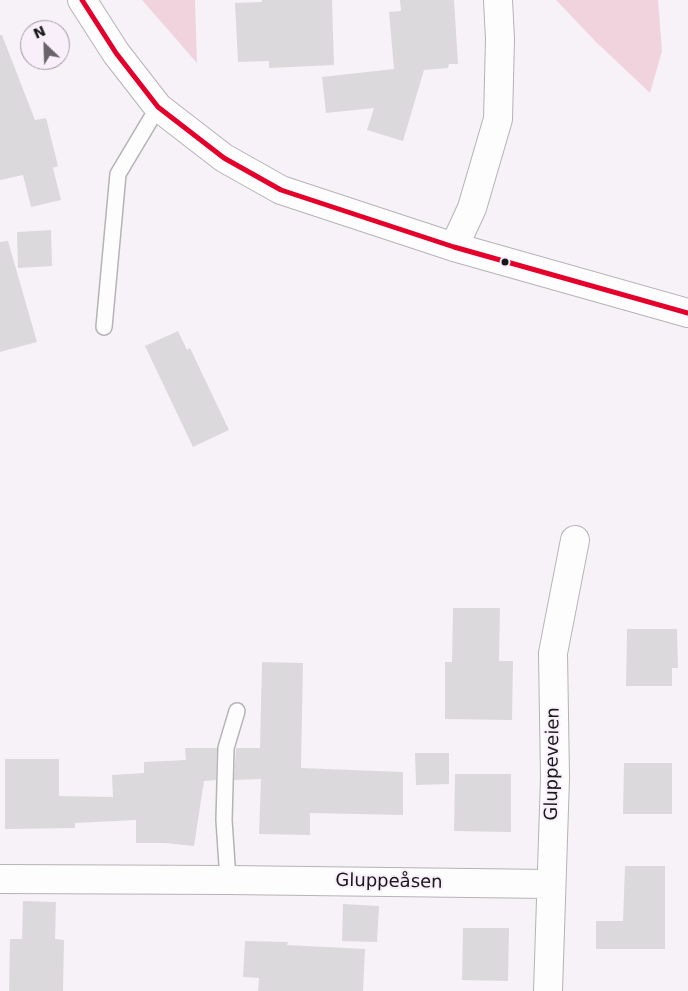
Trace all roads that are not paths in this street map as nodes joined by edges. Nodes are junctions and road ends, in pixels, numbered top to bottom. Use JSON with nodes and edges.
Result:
{"nodes":[{"id":1,"x":82,"y":0,"type":"edge"},
{"id":2,"x":498,"y":0,"type":"edge"},
{"id":3,"x":158,"y":107,"type":"junction"},
{"id":4,"x":454,"y":247,"type":"junction"},
{"id":5,"x":688,"y":313,"type":"edge"},
{"id":6,"x":104,"y":327,"type":"dead end"},
{"id":7,"x":575,"y":540,"type":"dead end"},
{"id":8,"x":237,"y":711,"type":"dead end"},
{"id":9,"x":0,"y":879,"type":"edge"},
{"id":10,"x":228,"y":880,"type":"junction"},
{"id":11,"x":550,"y":884,"type":"junction"},
{"id":12,"x":548,"y":991,"type":"edge"}],
"edges":[{"from":1,"to":3,"type":"street"},
{"from":2,"to":4,"type":"street"},
{"from":3,"to":4,"type":"street"},
{"from":3,"to":6,"type":"lane"},
{"from":4,"to":5,"type":"street"},
{"from":7,"to":11,"type":"street","name":"Gluppeveien"},
{"from":8,"to":10,"type":"lane"},
{"from":9,"to":10,"type":"street","name":"Gluppeåsen"},
{"from":10,"to":11,"type":"street","name":"Gluppeåsen"},
{"from":11,"to":12,"type":"street","name":"Gluppeveien"}]}
